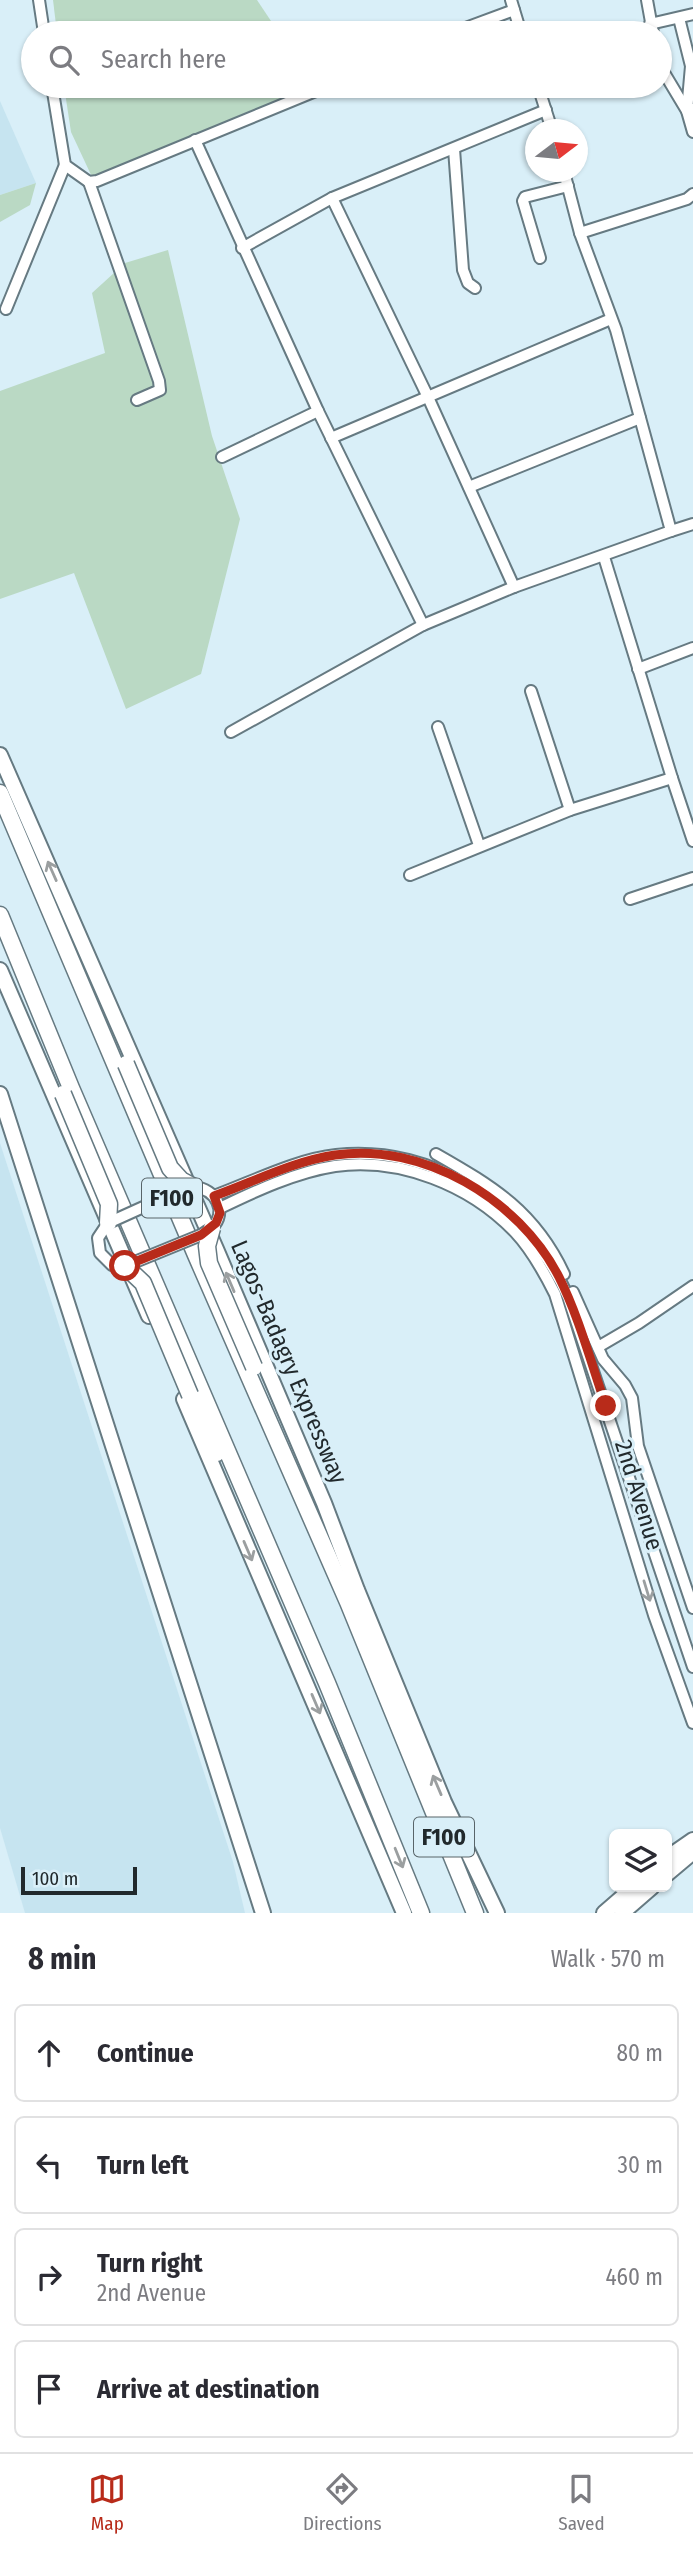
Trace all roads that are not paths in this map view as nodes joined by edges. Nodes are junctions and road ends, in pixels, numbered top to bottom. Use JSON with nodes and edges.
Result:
{"nodes":[{"id":1,"x":39,"y":0,"type":"edge"},
{"id":2,"x":647,"y":0,"type":"edge"},
{"id":3,"x":513,"y":5,"type":"edge"},
{"id":4,"x":693,"y":15,"type":"edge"},
{"id":5,"x":679,"y":18,"type":"junction"},
{"id":6,"x":42,"y":21,"type":"edge"},
{"id":7,"x":478,"y":21,"type":"edge"},
{"id":8,"x":651,"y":21,"type":"edge"},
{"id":9,"x":671,"y":21,"type":"edge"},
{"id":10,"x":672,"y":84,"type":"edge"},
{"id":11,"x":54,"y":98,"type":"edge"},
{"id":12,"x":298,"y":98,"type":"edge"},
{"id":13,"x":542,"y":98,"type":"edge"},
{"id":14,"x":546,"y":110,"type":"junction"},
{"id":15,"x":690,"y":110,"type":"edge"},
{"id":16,"x":549,"y":119,"type":"edge"},
{"id":17,"x":693,"y":132,"type":"edge"},
{"id":18,"x":195,"y":140,"type":"junction"},
{"id":19,"x":454,"y":149,"type":"junction"},
{"id":20,"x":65,"y":164,"type":"junction"},
{"id":21,"x":89,"y":181,"type":"junction"},
{"id":22,"x":567,"y":182,"type":"edge"},
{"id":23,"x":568,"y":186,"type":"junction"},
{"id":24,"x":692,"y":196,"type":"edge"},
{"id":25,"x":332,"y":198,"type":"junction"},
{"id":26,"x":580,"y":233,"type":"junction"},
{"id":27,"x":243,"y":248,"type":"junction"},
{"id":28,"x":540,"y":258,"type":"dead end"},
{"id":29,"x":475,"y":288,"type":"dead end"},
{"id":30,"x":6,"y":309,"type":"dead end"},
{"id":31,"x":611,"y":319,"type":"junction"},
{"id":32,"x":427,"y":396,"type":"junction"},
{"id":33,"x":137,"y":400,"type":"dead end"},
{"id":34,"x":318,"y":411,"type":"junction"},
{"id":35,"x":640,"y":418,"type":"junction"},
{"id":36,"x":331,"y":438,"type":"junction"},
{"id":37,"x":222,"y":457,"type":"dead end"},
{"id":38,"x":469,"y":486,"type":"junction"},
{"id":39,"x":693,"y":524,"type":"edge"},
{"id":40,"x":671,"y":531,"type":"junction"},
{"id":41,"x":604,"y":557,"type":"junction"},
{"id":42,"x":514,"y":587,"type":"junction"},
{"id":43,"x":423,"y":625,"type":"junction"},
{"id":44,"x":693,"y":648,"type":"edge"},
{"id":45,"x":638,"y":669,"type":"junction"},
{"id":46,"x":531,"y":691,"type":"dead end"},
{"id":47,"x":438,"y":727,"type":"dead end"},
{"id":48,"x":231,"y":732,"type":"dead end"},
{"id":49,"x":0,"y":755,"type":"edge"},
{"id":50,"x":672,"y":778,"type":"junction"},
{"id":51,"x":0,"y":793,"type":"edge"},
{"id":52,"x":570,"y":810,"type":"junction"},
{"id":53,"x":692,"y":833,"type":"edge"},
{"id":54,"x":479,"y":845,"type":"junction"},
{"id":55,"x":410,"y":875,"type":"dead end"},
{"id":56,"x":693,"y":878,"type":"edge"},
{"id":57,"x":630,"y":899,"type":"dead end"},
{"id":58,"x":0,"y":915,"type":"edge"},
{"id":59,"x":0,"y":931,"type":"edge"},
{"id":60,"x":0,"y":970,"type":"edge"},
{"id":61,"x":0,"y":1094,"type":"edge"},
{"id":62,"x":0,"y":1114,"type":"edge"},
{"id":63,"x":436,"y":1154,"type":"dead end"},
{"id":64,"x":437,"y":1174,"type":"junction"},
{"id":65,"x":194,"y":1187,"type":"junction"},
{"id":66,"x":214,"y":1196,"type":"junction"},
{"id":67,"x":220,"y":1208,"type":"junction"},
{"id":68,"x":108,"y":1223,"type":"junction"},
{"id":69,"x":212,"y":1228,"type":"junction"},
{"id":70,"x":125,"y":1266,"type":"junction"},
{"id":71,"x":693,"y":1286,"type":"edge"},
{"id":72,"x":598,"y":1347,"type":"junction"},
{"id":73,"x":348,"y":1602,"type":"junction"},
{"id":74,"x":693,"y":1608,"type":"edge"},
{"id":75,"x":294,"y":1609,"type":"junction"},
{"id":76,"x":693,"y":1667,"type":"edge"},
{"id":77,"x":693,"y":1723,"type":"edge"},
{"id":78,"x":693,"y":1840,"type":"edge"},
{"id":79,"x":693,"y":1852,"type":"edge"},
{"id":80,"x":672,"y":1855,"type":"edge"},
{"id":81,"x":672,"y":1870,"type":"edge"},
{"id":82,"x":628,"y":1892,"type":"edge"},
{"id":83,"x":646,"y":1892,"type":"edge"},
{"id":84,"x":415,"y":1911,"type":"edge"},
{"id":85,"x":261,"y":1913,"type":"edge"},
{"id":86,"x":475,"y":1913,"type":"edge"},
{"id":87,"x":497,"y":1913,"type":"edge"},
{"id":88,"x":604,"y":1913,"type":"edge"},
{"id":89,"x":622,"y":1913,"type":"edge"}],
"edges":[{"from":1,"to":6,"type":"street"},
{"from":2,"to":8,"type":"street"},
{"from":3,"to":7,"type":"street"},
{"from":4,"to":5,"type":"street"},
{"from":5,"to":9,"type":"street"},
{"from":5,"to":15,"type":"street"},
{"from":10,"to":15,"type":"street"},
{"from":11,"to":20,"type":"street"},
{"from":12,"to":18,"type":"street"},
{"from":13,"to":14,"type":"street"},
{"from":14,"to":16,"type":"street"},
{"from":14,"to":19,"type":"street"},
{"from":15,"to":17,"type":"street"},
{"from":18,"to":21,"type":"street"},
{"from":18,"to":27,"type":"street"},
{"from":19,"to":25,"type":"street"},
{"from":19,"to":29,"type":"street"},
{"from":20,"to":21,"type":"street"},
{"from":20,"to":30,"type":"street"},
{"from":21,"to":33,"type":"street"},
{"from":22,"to":23,"type":"street"},
{"from":23,"to":26,"type":"street"},
{"from":23,"to":28,"type":"street"},
{"from":24,"to":26,"type":"street"},
{"from":25,"to":27,"type":"street"},
{"from":25,"to":32,"type":"street"},
{"from":26,"to":31,"type":"street"},
{"from":27,"to":34,"type":"street"},
{"from":31,"to":32,"type":"street"},
{"from":31,"to":35,"type":"street"},
{"from":32,"to":36,"type":"street"},
{"from":32,"to":38,"type":"street"},
{"from":34,"to":36,"type":"street"},
{"from":34,"to":37,"type":"street"},
{"from":35,"to":38,"type":"street"},
{"from":35,"to":40,"type":"street"},
{"from":36,"to":43,"type":"street"},
{"from":38,"to":42,"type":"street"},
{"from":39,"to":40,"type":"street"},
{"from":40,"to":41,"type":"street"},
{"from":41,"to":42,"type":"street"},
{"from":41,"to":45,"type":"street"},
{"from":42,"to":43,"type":"street"},
{"from":43,"to":48,"type":"street"},
{"from":44,"to":45,"type":"street"},
{"from":45,"to":50,"type":"street"},
{"from":46,"to":52,"type":"street"},
{"from":47,"to":54,"type":"street"},
{"from":87,"to":49,"type":"main road","name":"Lagos-Badagry Expressway","one_way":true},
{"from":50,"to":52,"type":"street"},
{"from":50,"to":53,"type":"street"},
{"from":51,"to":65,"type":"highway","bridge":true},
{"from":51,"to":73,"type":"highway","name":"Lagos-Badagry Expressway","number":"F100"},
{"from":52,"to":54,"type":"street"},
{"from":54,"to":55,"type":"street"},
{"from":56,"to":57,"type":"street"},
{"from":58,"to":75,"type":"highway","number":"F100"},
{"from":59,"to":68,"type":"highway","bridge":true},
{"from":60,"to":84,"type":"main road","one_way":true},
{"from":61,"to":85,"type":"main road"},
{"from":62,"to":85,"type":"main road"},
{"from":63,"to":72,"type":"street"},
{"from":64,"to":66,"type":"street","name":"2nd Avenue"},
{"from":64,"to":67,"type":"street","name":"2nd Avenue"},
{"from":64,"to":76,"type":"street","name":"2nd Avenue"},
{"from":64,"to":77,"type":"street","name":"2nd Avenue","one_way":true},
{"from":65,"to":66,"type":"street"},
{"from":65,"to":68,"type":"street","bridge":true},
{"from":66,"to":67,"type":"street"},
{"from":67,"to":69,"type":"street"},
{"from":68,"to":70,"type":"street"},
{"from":69,"to":70,"type":"street","bridge":true},
{"from":69,"to":73,"type":"highway","bridge":true},
{"from":70,"to":75,"type":"highway","bridge":true},
{"from":71,"to":72,"type":"street"},
{"from":72,"to":74,"type":"street"},
{"from":73,"to":86,"type":"highway","name":"Lagos-Badagry Expressway","number":"F100"},
{"from":75,"to":84,"type":"highway","number":"F100","one_way":true},
{"from":78,"to":80,"type":"main road"},
{"from":79,"to":81,"type":"main road"},
{"from":82,"to":88,"type":"main road"},
{"from":83,"to":89,"type":"main road"}]}
